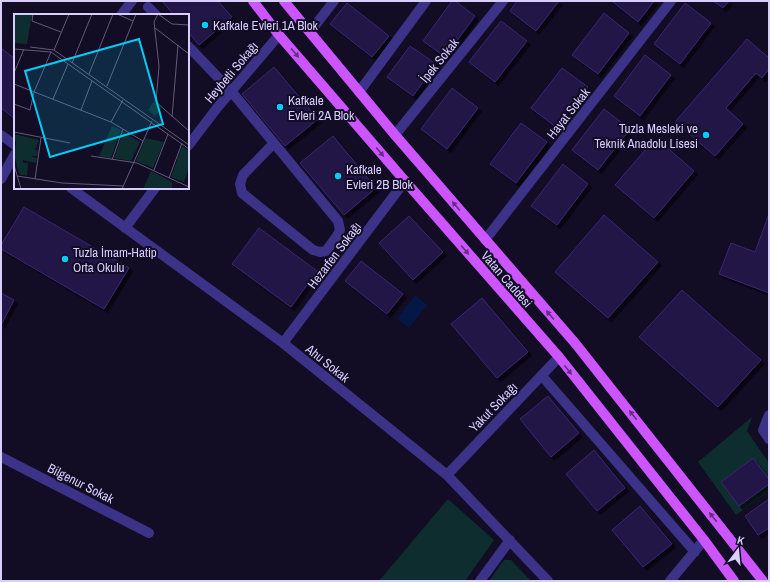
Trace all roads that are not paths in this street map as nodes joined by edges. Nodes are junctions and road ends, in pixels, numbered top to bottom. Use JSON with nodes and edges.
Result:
{"nodes":[{"id":1,"x":132,"y":1,"type":"edge"},
{"id":2,"x":253,"y":1,"type":"edge"},
{"id":3,"x":284,"y":1,"type":"edge"},
{"id":4,"x":334,"y":1,"type":"edge"},
{"id":5,"x":426,"y":1,"type":"edge"},
{"id":6,"x":503,"y":1,"type":"edge"},
{"id":7,"x":671,"y":1,"type":"edge"},
{"id":8,"x":148,"y":7,"type":"dead end"},
{"id":9,"x":122,"y":14,"type":"edge"},
{"id":10,"x":155,"y":14,"type":"edge"},
{"id":11,"x":310,"y":32,"type":"junction"},
{"id":12,"x":280,"y":35,"type":"junction"},
{"id":13,"x":189,"y":47,"type":"edge"},
{"id":14,"x":231,"y":91,"type":"junction"},
{"id":15,"x":359,"y":92,"type":"junction"},
{"id":16,"x":1,"y":135,"type":"edge"},
{"id":17,"x":395,"y":135,"type":"junction"},
{"id":18,"x":274,"y":143,"type":"junction"},
{"id":19,"x":14,"y":145,"type":"edge"},
{"id":20,"x":189,"y":145,"type":"edge"},
{"id":21,"x":14,"y":156,"type":"edge"},
{"id":22,"x":1,"y":179,"type":"edge"},
{"id":23,"x":404,"y":181,"type":"junction"},
{"id":24,"x":72,"y":189,"type":"edge"},
{"id":25,"x":154,"y":189,"type":"edge"},
{"id":26,"x":124,"y":228,"type":"junction"},
{"id":27,"x":485,"y":240,"type":"junction"},
{"id":28,"x":283,"y":343,"type":"junction"},
{"id":29,"x":559,"y":357,"type":"junction"},
{"id":30,"x":542,"y":376,"type":"junction"},
{"id":31,"x":769,"y":415,"type":"edge"},
{"id":32,"x":769,"y":439,"type":"edge"},
{"id":33,"x":1,"y":458,"type":"edge"},
{"id":34,"x":447,"y":475,"type":"junction"},
{"id":35,"x":149,"y":533,"type":"dead end"},
{"id":36,"x":510,"y":540,"type":"junction"},
{"id":37,"x":704,"y":540,"type":"junction"},
{"id":38,"x":694,"y":552,"type":"junction"},
{"id":39,"x":480,"y":581,"type":"edge"},
{"id":40,"x":548,"y":581,"type":"edge"},
{"id":41,"x":670,"y":581,"type":"edge"},
{"id":42,"x":734,"y":581,"type":"edge"},
{"id":43,"x":763,"y":581,"type":"edge"}],
"edges":[{"from":1,"to":9,"type":"street"},
{"from":2,"to":12,"type":"main road","name":"Vatan Caddesi"},
{"from":3,"to":11,"type":"main road","name":"Vatan Caddesi"},
{"from":4,"to":11,"type":"street"},
{"from":5,"to":15,"type":"street"},
{"from":6,"to":17,"type":"street","name":"İpek Sokak"},
{"from":7,"to":27,"type":"street","name":"Hayat Sokak"},
{"from":8,"to":10,"type":"street"},
{"from":11,"to":15,"type":"main road","name":"Vatan Caddesi"},
{"from":12,"to":14,"type":"street","name":"Heybetli Sokağı"},
{"from":12,"to":23,"type":"main road","name":"Vatan Caddesi","one_way":true},
{"from":13,"to":14,"type":"street"},
{"from":14,"to":18,"type":"street"},
{"from":14,"to":20,"type":"street","name":"Heybetli Sokağı"},
{"from":15,"to":17,"type":"main road","name":"Vatan Caddesi"},
{"from":16,"to":19,"type":"street"},
{"from":27,"to":17,"type":"main road","name":"Vatan Caddesi","one_way":true},
{"from":18,"to":18,"type":"street"},
{"from":21,"to":22,"type":"street"},
{"from":23,"to":28,"type":"street","name":"Hezarfen Sokağı"},
{"from":23,"to":29,"type":"main road","name":"Vatan Caddesi","one_way":true},
{"from":24,"to":26,"type":"street","name":"Ahu Sokak"},
{"from":25,"to":26,"type":"street"},
{"from":26,"to":28,"type":"street","name":"Ahu Sokak"},
{"from":43,"to":27,"type":"main road","name":"Vatan Caddesi","one_way":true},
{"from":28,"to":34,"type":"street","name":"Ahu Sokak"},
{"from":29,"to":30,"type":"street","name":"Yakut Sokağı"},
{"from":29,"to":37,"type":"main road","name":"Vatan Caddesi","one_way":true},
{"from":30,"to":34,"type":"street","name":"Yakut Sokağı"},
{"from":30,"to":38,"type":"street"},
{"from":31,"to":32,"type":"street"},
{"from":33,"to":35,"type":"street","name":"Bilgenur Sokak"},
{"from":34,"to":36,"type":"street","name":"Ahu Sokak"},
{"from":36,"to":39,"type":"street"},
{"from":36,"to":40,"type":"street","name":"Ahu Sokak"},
{"from":37,"to":38,"type":"street"},
{"from":37,"to":42,"type":"main road","name":"Vatan Caddesi"},
{"from":38,"to":41,"type":"street"}]}
